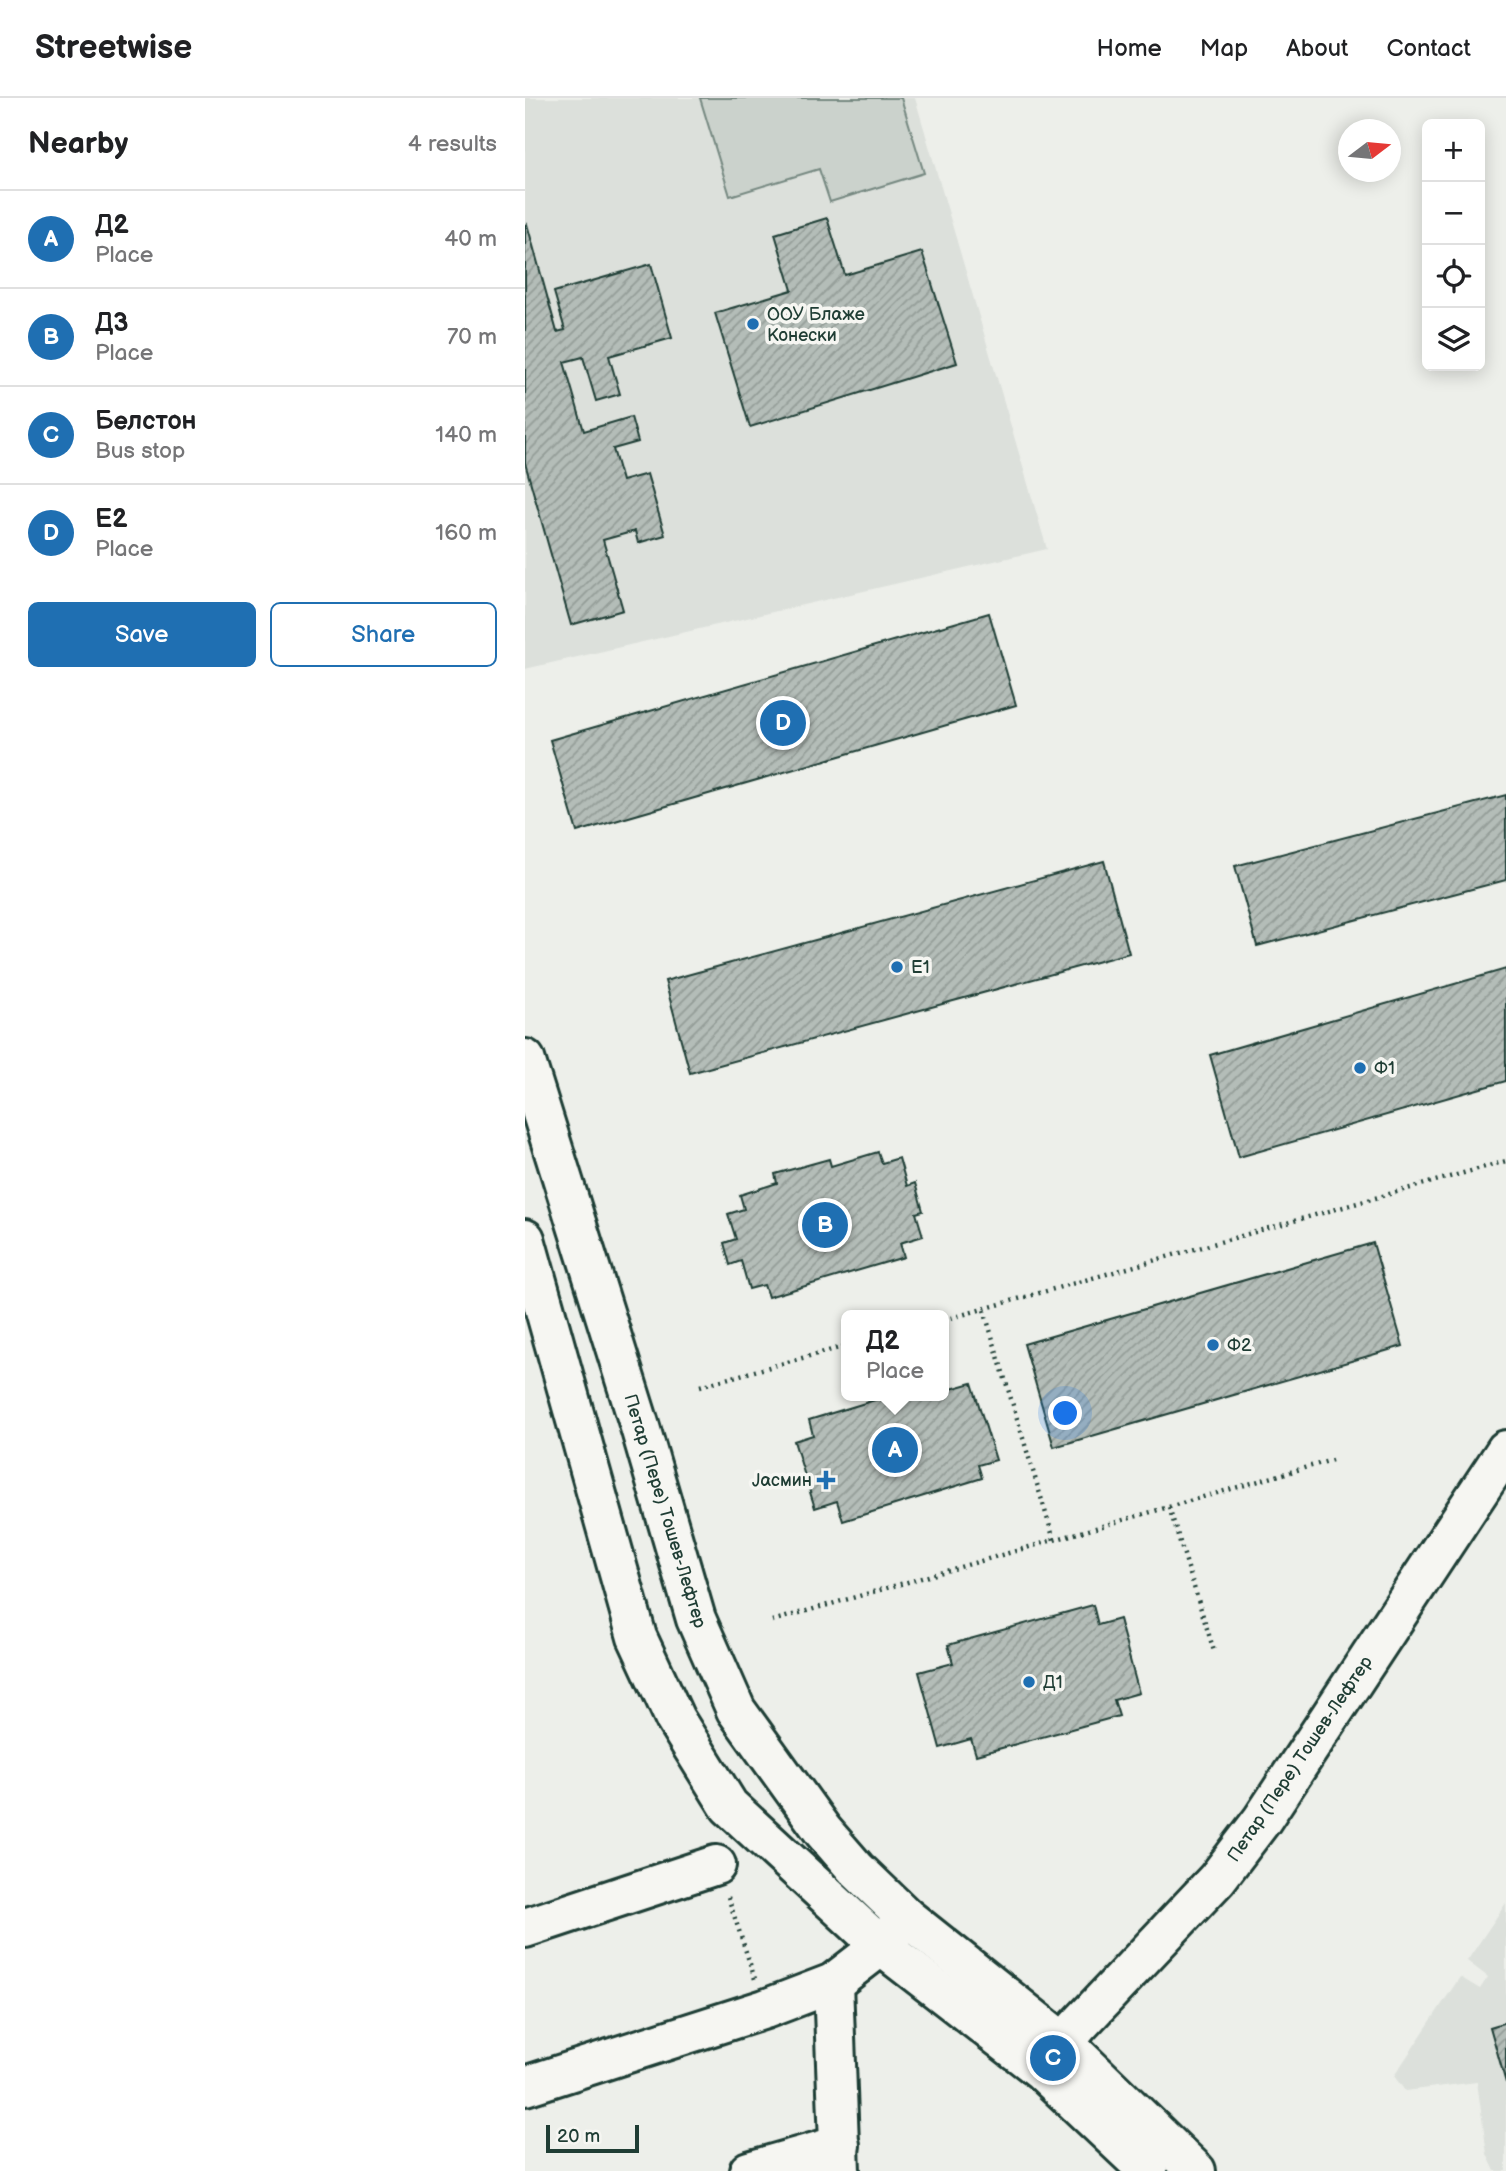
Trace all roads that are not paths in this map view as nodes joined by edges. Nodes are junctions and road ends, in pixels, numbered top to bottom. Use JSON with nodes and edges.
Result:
{"nodes":[{"id":1,"x":525,"y":1059,"type":"edge"},
{"id":2,"x":525,"y":1238,"type":"edge"},
{"id":3,"x":1506,"y":1450,"type":"edge"},
{"id":4,"x":716,"y":1865,"type":"road end"},
{"id":5,"x":906,"y":1917,"type":"junction"},
{"id":6,"x":525,"y":1928,"type":"edge"},
{"id":7,"x":881,"y":1947,"type":"junction"},
{"id":8,"x":832,"y":1983,"type":"junction"},
{"id":9,"x":1052,"y":2057,"type":"junction"},
{"id":10,"x":525,"y":2086,"type":"edge"},
{"id":11,"x":840,"y":2158,"type":"edge"},
{"id":12,"x":749,"y":2171,"type":"edge"},
{"id":13,"x":1149,"y":2171,"type":"edge"},
{"id":14,"x":1196,"y":2171,"type":"edge"}],
"edges":[{"from":1,"to":5,"type":"street","name":"Петар (Пере) Тошев-Лефтер"},
{"from":2,"to":7,"type":"street","name":"Петар (Пере) Тошев-Лефтер"},
{"from":3,"to":9,"type":"street","name":"Петар (Пере) Тошев-Лефтер"},
{"from":4,"to":6,"type":"street"},
{"from":5,"to":7,"type":"street"},
{"from":5,"to":9,"type":"street","name":"Петар (Пере) Тошев-Лефтер"},
{"from":7,"to":8,"type":"street"},
{"from":7,"to":9,"type":"street","name":"Петар (Пере) Тошев-Лефтер"},
{"from":8,"to":10,"type":"street"},
{"from":8,"to":11,"type":"street"},
{"from":9,"to":13,"type":"street","name":"Петар (Пере) Тошев-Лефтер"},
{"from":9,"to":14,"type":"street","name":"Петар (Пере) Тошев-Лефтер"},
{"from":11,"to":12,"type":"street"}]}
